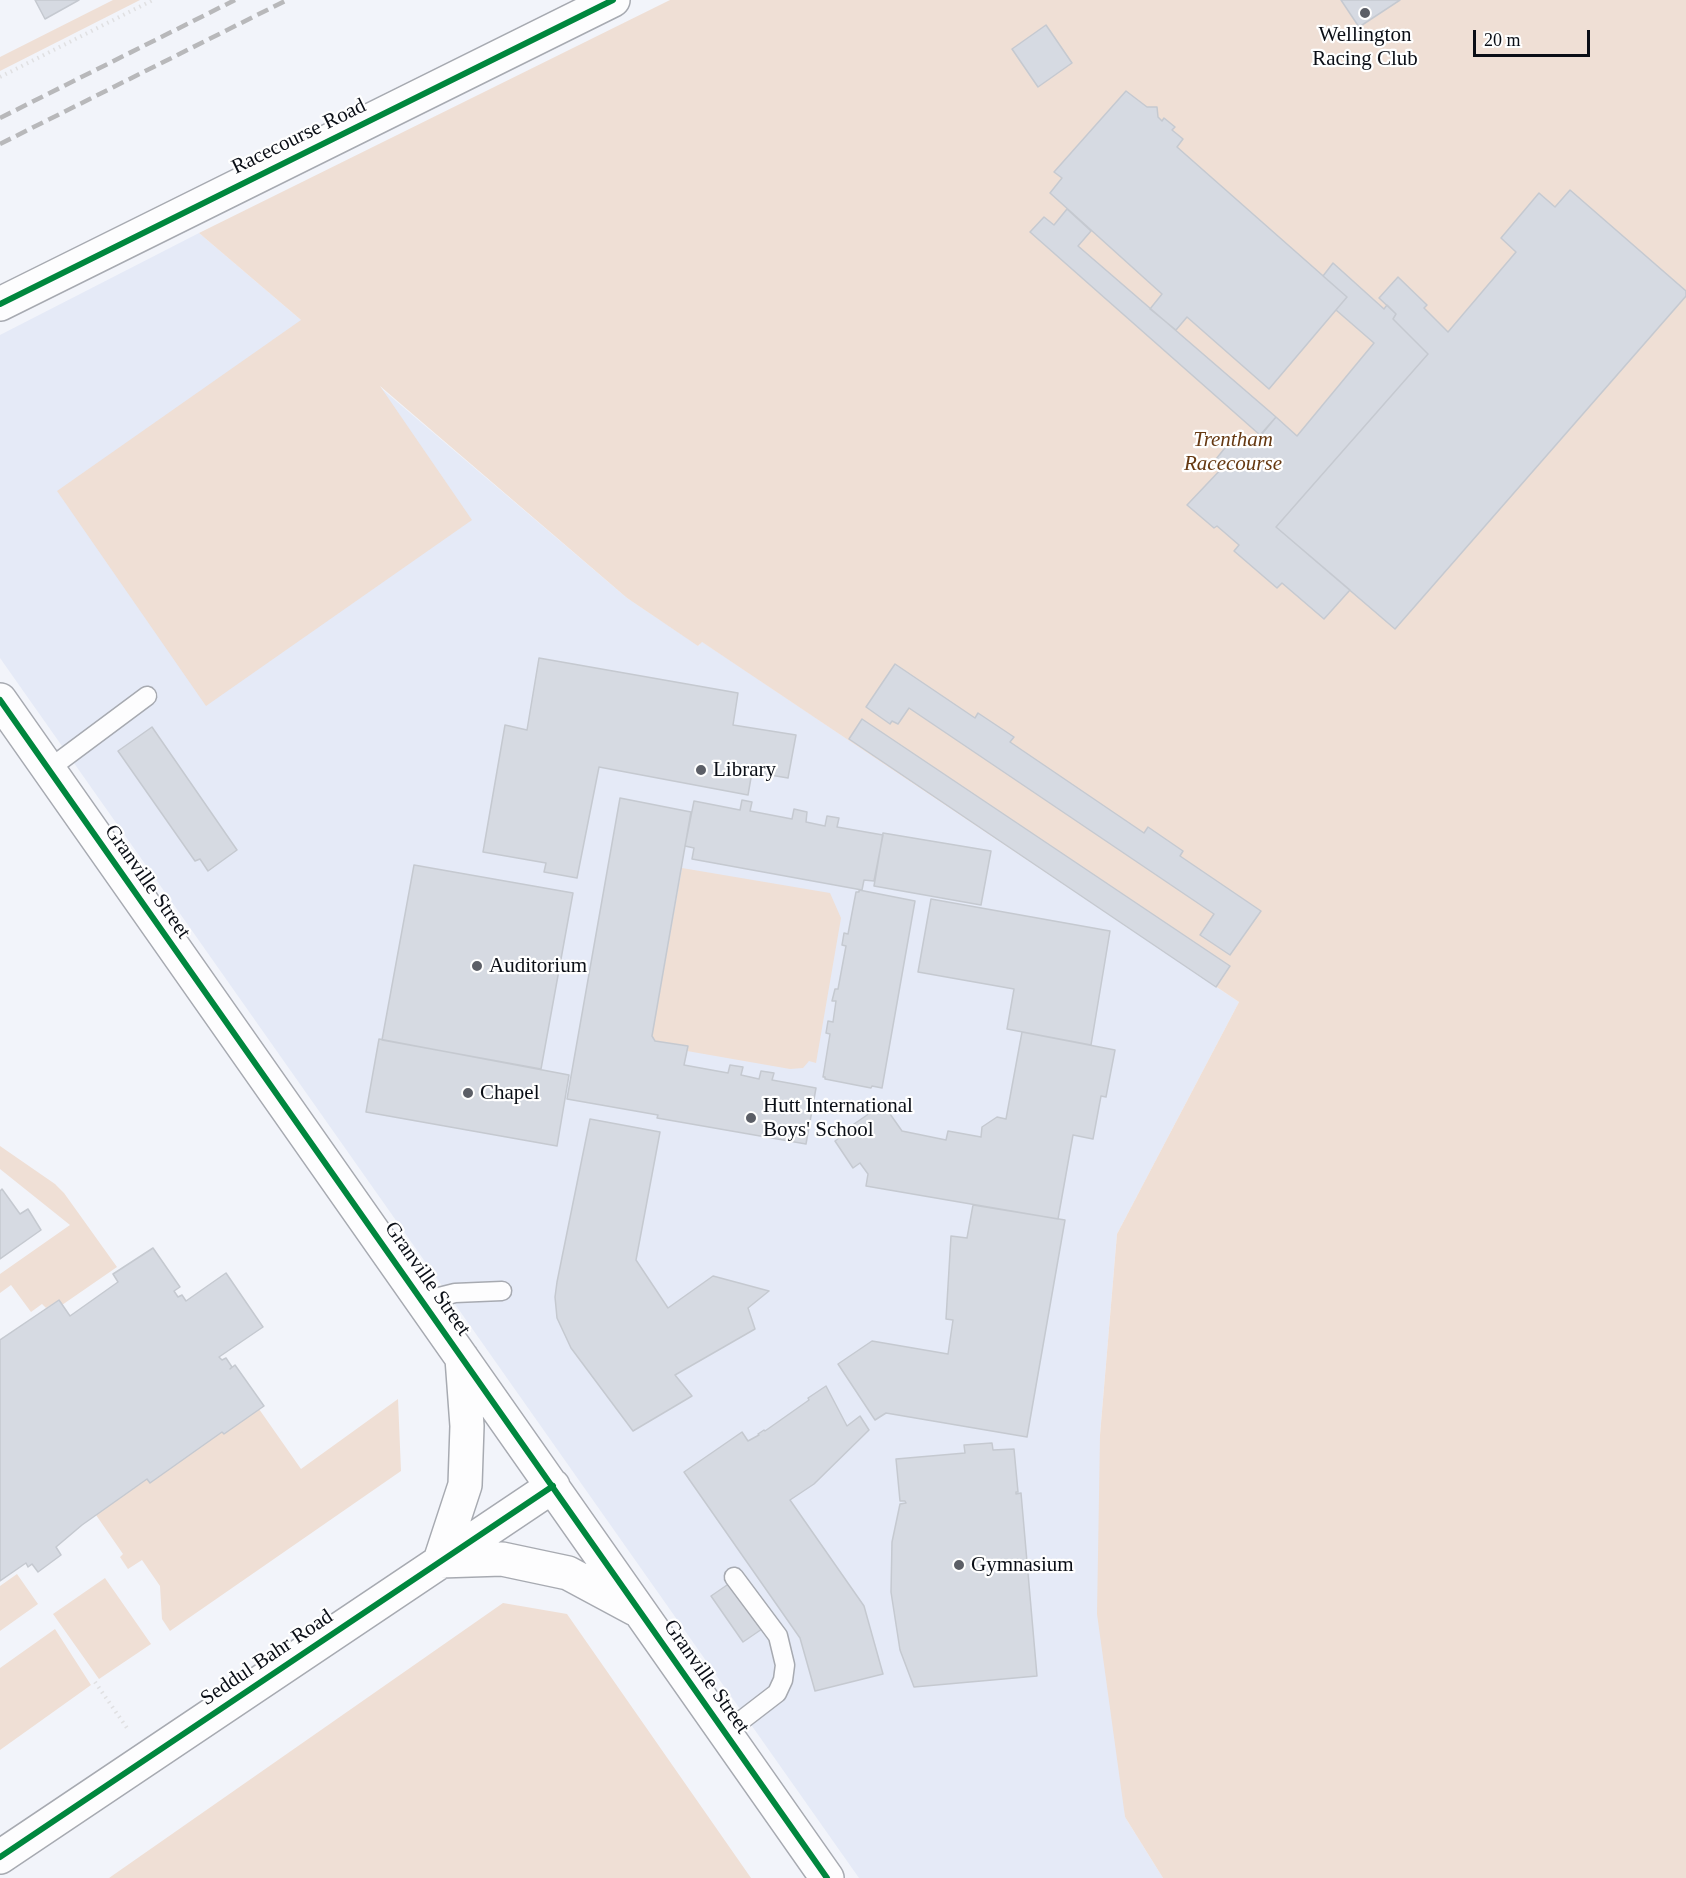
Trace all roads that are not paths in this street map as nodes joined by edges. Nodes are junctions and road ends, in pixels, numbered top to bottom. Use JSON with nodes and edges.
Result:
{"nodes":[{"id":1,"x":613,"y":0,"type":"edge"},
{"id":2,"x":0,"y":304,"type":"edge"},
{"id":3,"x":147,"y":696,"type":"dead end"},
{"id":4,"x":0,"y":700,"type":"edge"},
{"id":5,"x":49,"y":769,"type":"junction"},
{"id":6,"x":502,"y":1291,"type":"dead end"},
{"id":7,"x":423,"y":1301,"type":"junction"},
{"id":8,"x":462,"y":1358,"type":"junction"},
{"id":9,"x":553,"y":1486,"type":"junction"},
{"id":10,"x":440,"y":1561,"type":"junction"},
{"id":11,"x":734,"y":1577,"type":"dead end"},
{"id":12,"x":641,"y":1613,"type":"junction"},
{"id":13,"x":725,"y":1733,"type":"junction"},
{"id":14,"x":0,"y":1857,"type":"edge"},
{"id":15,"x":827,"y":1878,"type":"edge"}],
"edges":[{"from":1,"to":2,"type":"street","name":"Racecourse Road"},
{"from":3,"to":5,"type":"lane"},
{"from":4,"to":5,"type":"street","name":"Granville Street"},
{"from":5,"to":7,"type":"street","name":"Granville Street"},
{"from":6,"to":7,"type":"lane"},
{"from":7,"to":8,"type":"street","name":"Granville Street"},
{"from":8,"to":9,"type":"street","name":"Granville Street"},
{"from":8,"to":10,"type":"street"},
{"from":9,"to":10,"type":"street","name":"Seddul Bahr Road"},
{"from":9,"to":12,"type":"street","name":"Granville Street"},
{"from":10,"to":12,"type":"street"},
{"from":10,"to":14,"type":"street","name":"Seddul Bahr Road"},
{"from":11,"to":13,"type":"lane"},
{"from":12,"to":13,"type":"street","name":"Granville Street"},
{"from":13,"to":15,"type":"street","name":"Granville Street"}]}
